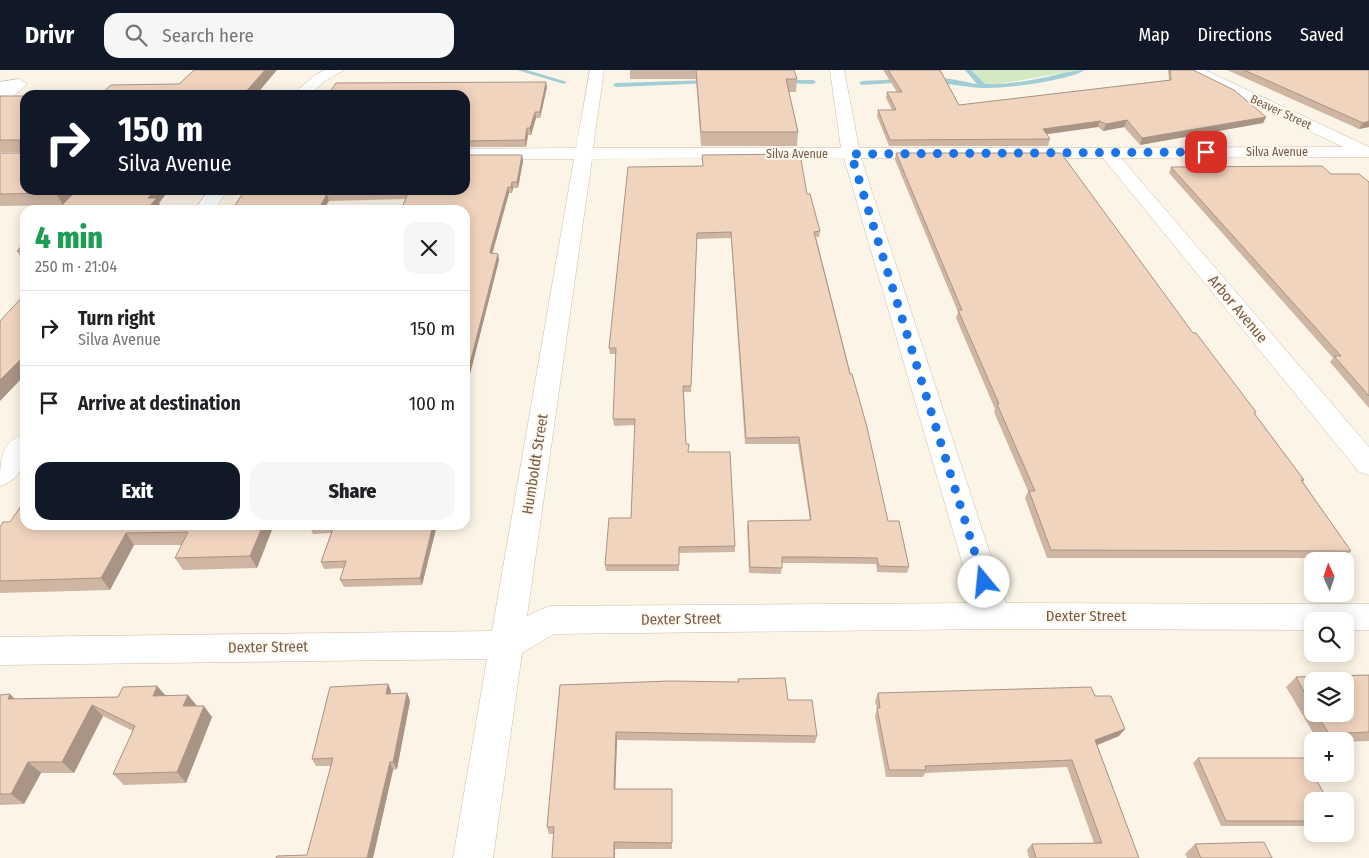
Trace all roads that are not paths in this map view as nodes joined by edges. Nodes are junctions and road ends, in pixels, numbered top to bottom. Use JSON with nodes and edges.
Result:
{"nodes":[{"id":1,"x":337,"y":70,"type":"edge"},
{"id":2,"x":597,"y":70,"type":"edge"},
{"id":3,"x":837,"y":70,"type":"edge"},
{"id":4,"x":1193,"y":70,"type":"edge"},
{"id":5,"x":0,"y":86,"type":"edge"},
{"id":6,"x":306,"y":90,"type":"edge"},
{"id":7,"x":0,"y":99,"type":"edge"},
{"id":8,"x":1107,"y":152,"type":"junction"},
{"id":9,"x":1368,"y":152,"type":"edge"},
{"id":10,"x":470,"y":154,"type":"edge"},
{"id":11,"x":584,"y":154,"type":"junction"},
{"id":12,"x":851,"y":154,"type":"junction"},
{"id":13,"x":20,"y":450,"type":"edge"},
{"id":14,"x":1369,"y":466,"type":"edge"},
{"id":15,"x":0,"y":476,"type":"edge"},
{"id":16,"x":994,"y":616,"type":"junction"},
{"id":17,"x":1369,"y":617,"type":"edge"},
{"id":18,"x":507,"y":645,"type":"junction"},
{"id":19,"x":0,"y":651,"type":"edge"},
{"id":20,"x":473,"y":858,"type":"edge"}],
"edges":[{"from":1,"to":6,"type":"street"},
{"from":2,"to":11,"type":"street","name":"Humboldt Street"},
{"from":3,"to":12,"type":"street"},
{"from":4,"to":9,"type":"street","name":"Beaver Street"},
{"from":5,"to":7,"type":"street"},
{"from":8,"to":9,"type":"street","name":"Silva Avenue"},
{"from":8,"to":12,"type":"street","name":"Silva Avenue"},
{"from":8,"to":14,"type":"street","name":"Arbor Avenue"},
{"from":10,"to":11,"type":"street","name":"Silva Avenue"},
{"from":11,"to":12,"type":"street","name":"Silva Avenue"},
{"from":11,"to":18,"type":"street","name":"Humboldt Street"},
{"from":12,"to":16,"type":"street"},
{"from":13,"to":15,"type":"street"},
{"from":16,"to":17,"type":"street","name":"Dexter Street"},
{"from":16,"to":18,"type":"street","name":"Dexter Street"},
{"from":18,"to":19,"type":"street","name":"Dexter Street"},
{"from":18,"to":20,"type":"street","name":"Humboldt Street"}]}
